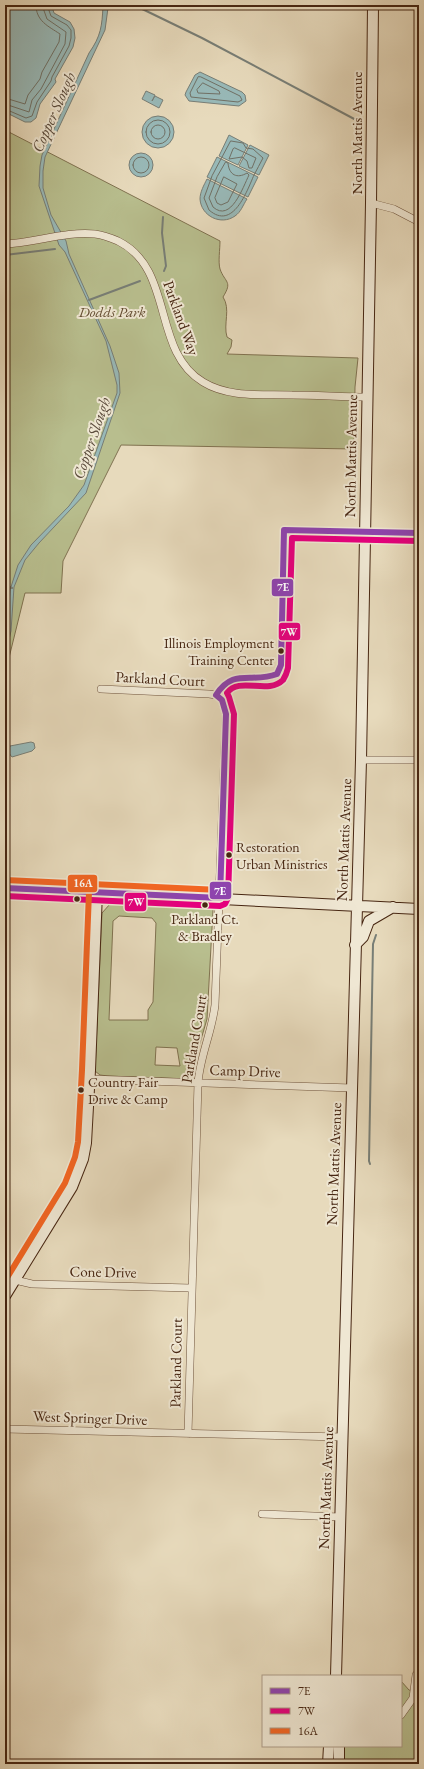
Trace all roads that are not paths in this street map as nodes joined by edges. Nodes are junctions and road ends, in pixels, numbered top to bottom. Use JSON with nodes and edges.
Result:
{"nodes":[{"id":1,"x":373,"y":5,"type":"edge"},
{"id":2,"x":371,"y":203,"type":"junction"},
{"id":3,"x":419,"y":222,"type":"edge"},
{"id":4,"x":5,"y":244,"type":"edge"},
{"id":5,"x":367,"y":397,"type":"junction"},
{"id":6,"x":365,"y":533,"type":"junction"},
{"id":7,"x":419,"y":534,"type":"edge"},
{"id":8,"x":101,"y":689,"type":"dead end"},
{"id":9,"x":361,"y":760,"type":"junction"},
{"id":10,"x":419,"y":760,"type":"edge"},
{"id":11,"x":5,"y":888,"type":"edge"},
{"id":12,"x":97,"y":892,"type":"junction"},
{"id":13,"x":220,"y":898,"type":"junction"},
{"id":14,"x":357,"y":905,"type":"junction"},
{"id":15,"x":393,"y":906,"type":"junction"},
{"id":16,"x":419,"y":908,"type":"edge"},
{"id":17,"x":356,"y":945,"type":"junction"},
{"id":18,"x":90,"y":1079,"type":"junction"},
{"id":19,"x":198,"y":1083,"type":"junction"},
{"id":20,"x":352,"y":1088,"type":"junction"},
{"id":21,"x":15,"y":1280,"type":"junction"},
{"id":22,"x":191,"y":1288,"type":"junction"},
{"id":23,"x":5,"y":1296,"type":"edge"},
{"id":24,"x":5,"y":1429,"type":"edge"},
{"id":25,"x":188,"y":1434,"type":"junction"},
{"id":26,"x":342,"y":1437,"type":"junction"},
{"id":27,"x":262,"y":1514,"type":"dead end"},
{"id":28,"x":340,"y":1517,"type":"junction"},
{"id":29,"x":336,"y":1675,"type":"edge"},
{"id":30,"x":416,"y":1675,"type":"dead end"},
{"id":31,"x":402,"y":1714,"type":"edge"},
{"id":32,"x":329,"y":1747,"type":"edge"},
{"id":33,"x":339,"y":1747,"type":"edge"},
{"id":34,"x":328,"y":1764,"type":"edge"},
{"id":35,"x":339,"y":1764,"type":"edge"}],
"edges":[{"from":1,"to":2,"type":"main road","name":"North Mattis Avenue"},
{"from":2,"to":3,"type":"street"},
{"from":2,"to":5,"type":"main road","name":"North Mattis Avenue"},
{"from":4,"to":5,"type":"street","name":"Parkland Way"},
{"from":5,"to":6,"type":"main road","name":"North Mattis Avenue"},
{"from":6,"to":7,"type":"street"},
{"from":6,"to":9,"type":"main road","name":"North Mattis Avenue"},
{"from":8,"to":13,"type":"street","name":"Parkland Court"},
{"from":9,"to":10,"type":"street"},
{"from":9,"to":14,"type":"main road","name":"North Mattis Avenue"},
{"from":11,"to":12,"type":"main road"},
{"from":12,"to":13,"type":"main road"},
{"from":12,"to":18,"type":"main road"},
{"from":13,"to":14,"type":"main road"},
{"from":13,"to":19,"type":"street","name":"Parkland Court"},
{"from":14,"to":15,"type":"main road"},
{"from":14,"to":17,"type":"main road","name":"North Mattis Avenue"},
{"from":15,"to":16,"type":"main road"},
{"from":15,"to":17,"type":"main road"},
{"from":17,"to":20,"type":"main road","name":"North Mattis Avenue"},
{"from":18,"to":19,"type":"street","name":"Camp Drive"},
{"from":18,"to":21,"type":"main road"},
{"from":19,"to":20,"type":"street","name":"Camp Drive"},
{"from":19,"to":22,"type":"street","name":"Parkland Court"},
{"from":20,"to":26,"type":"main road","name":"North Mattis Avenue"},
{"from":21,"to":22,"type":"street","name":"Cone Drive"},
{"from":21,"to":23,"type":"main road"},
{"from":22,"to":25,"type":"street","name":"Parkland Court"},
{"from":24,"to":25,"type":"street","name":"West Springer Drive"},
{"from":25,"to":26,"type":"street","name":"West Springer Drive"},
{"from":26,"to":28,"type":"main road","name":"North Mattis Avenue"},
{"from":27,"to":28,"type":"street"},
{"from":28,"to":29,"type":"main road","name":"North Mattis Avenue"},
{"from":30,"to":31,"type":"street"},
{"from":32,"to":34,"type":"main road"},
{"from":33,"to":35,"type":"main road"}]}
